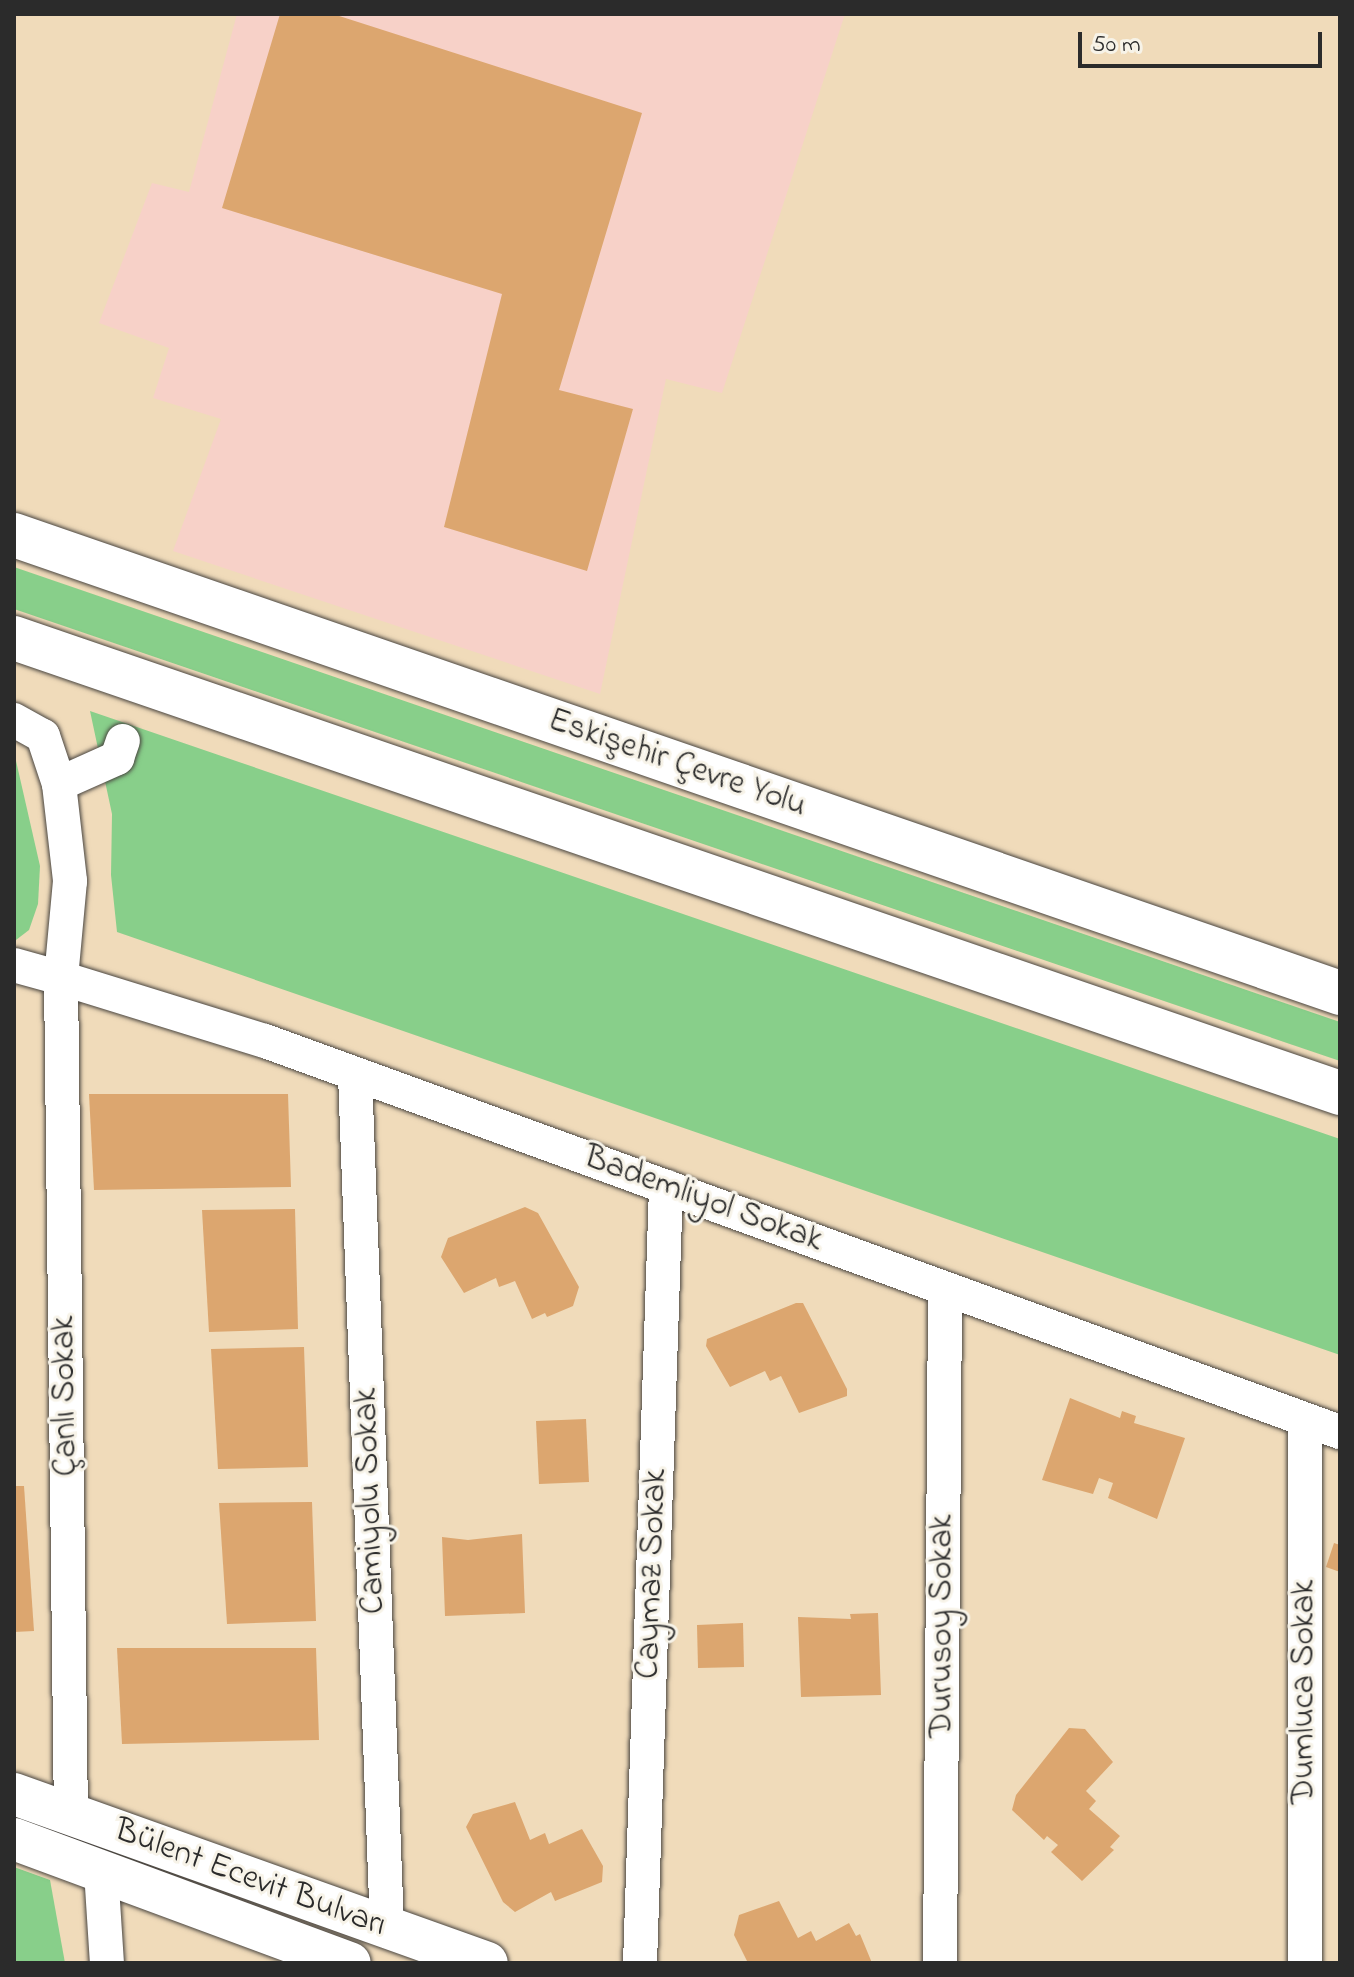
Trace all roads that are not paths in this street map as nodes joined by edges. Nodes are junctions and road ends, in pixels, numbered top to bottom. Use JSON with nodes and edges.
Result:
{"nodes":[{"id":1,"x":14,"y":535,"type":"edge"},
{"id":2,"x":14,"y":638,"type":"edge"},
{"id":3,"x":14,"y":720,"type":"edge"},
{"id":4,"x":123,"y":741,"type":"dead end"},
{"id":5,"x":59,"y":784,"type":"junction"},
{"id":6,"x":14,"y":965,"type":"edge"},
{"id":7,"x":61,"y":978,"type":"junction"},
{"id":8,"x":1340,"y":993,"type":"edge"},
{"id":9,"x":355,"y":1075,"type":"junction"},
{"id":10,"x":1340,"y":1093,"type":"edge"},
{"id":11,"x":666,"y":1186,"type":"junction"},
{"id":12,"x":945,"y":1289,"type":"junction"},
{"id":13,"x":1305,"y":1421,"type":"junction"},
{"id":14,"x":1340,"y":1432,"type":"edge"},
{"id":15,"x":14,"y":1794,"type":"edge"},
{"id":16,"x":71,"y":1815,"type":"junction"},
{"id":17,"x":14,"y":1839,"type":"edge"},
{"id":18,"x":101,"y":1871,"type":"junction"},
{"id":19,"x":387,"y":1927,"type":"junction"},
{"id":20,"x":107,"y":1963,"type":"edge"},
{"id":21,"x":350,"y":1963,"type":"edge"},
{"id":22,"x":487,"y":1963,"type":"edge"},
{"id":23,"x":640,"y":1963,"type":"edge"},
{"id":24,"x":940,"y":1963,"type":"edge"},
{"id":25,"x":1305,"y":1963,"type":"edge"}],
"edges":[{"from":1,"to":8,"type":"highway","name":"Eskişehir Çevre Yolu"},
{"from":2,"to":10,"type":"highway"},
{"from":3,"to":5,"type":"street"},
{"from":4,"to":5,"type":"street"},
{"from":5,"to":7,"type":"street"},
{"from":6,"to":7,"type":"street","name":"Bademliyol Sokak"},
{"from":7,"to":9,"type":"street","name":"Bademliyol Sokak"},
{"from":7,"to":16,"type":"street","name":"Çanlı Sokak"},
{"from":9,"to":11,"type":"street","name":"Bademliyol Sokak"},
{"from":9,"to":19,"type":"street","name":"Camiyolu Sokak"},
{"from":11,"to":12,"type":"street","name":"Bademliyol Sokak"},
{"from":11,"to":23,"type":"street","name":"Caymaz Sokak"},
{"from":12,"to":13,"type":"street","name":"Bademliyol Sokak"},
{"from":12,"to":24,"type":"street","name":"Durusoy Sokak"},
{"from":13,"to":14,"type":"street","name":"Bademliyol Sokak"},
{"from":13,"to":25,"type":"street","name":"Dumluca Sokak"},
{"from":15,"to":16,"type":"main road","name":"Bülent Ecevit Bulvarı"},
{"from":16,"to":19,"type":"main road","name":"Bülent Ecevit Bulvarı"},
{"from":17,"to":18,"type":"main road","name":"Bülent Ecevit Bulvarı"},
{"from":18,"to":20,"type":"street"},
{"from":18,"to":21,"type":"main road","name":"Bülent Ecevit Bulvarı"},
{"from":19,"to":22,"type":"main road","name":"Bülent Ecevit Bulvarı"}]}
